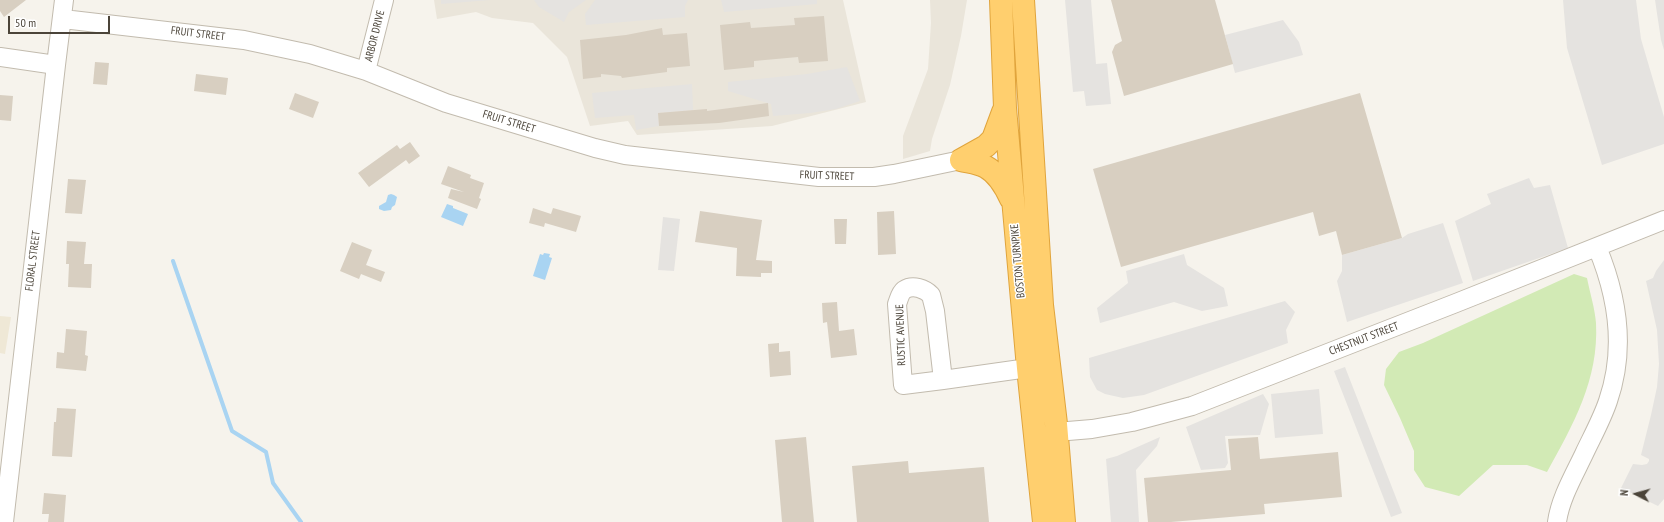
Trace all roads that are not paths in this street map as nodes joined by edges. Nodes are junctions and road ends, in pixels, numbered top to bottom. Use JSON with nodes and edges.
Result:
{"nodes":[{"id":1,"x":64,"y":0,"type":"edge"},
{"id":2,"x":384,"y":0,"type":"edge"},
{"id":3,"x":1001,"y":0,"type":"edge"},
{"id":4,"x":1023,"y":0,"type":"edge"},
{"id":5,"x":63,"y":19,"type":"junction"},
{"id":6,"x":0,"y":57,"type":"edge"},
{"id":7,"x":56,"y":65,"type":"junction"},
{"id":8,"x":366,"y":71,"type":"junction"},
{"id":9,"x":1005,"y":108,"type":"junction"},
{"id":10,"x":962,"y":160,"type":"junction"},
{"id":11,"x":1013,"y":204,"type":"junction"},
{"id":12,"x":1664,"y":220,"type":"edge"},
{"id":13,"x":1597,"y":247,"type":"junction"},
{"id":14,"x":1028,"y":368,"type":"junction"},
{"id":15,"x":943,"y":380,"type":"junction"},
{"id":16,"x":1056,"y":432,"type":"junction"},
{"id":17,"x":4,"y":522,"type":"edge"},
{"id":18,"x":1044,"y":522,"type":"edge"},
{"id":19,"x":1064,"y":522,"type":"edge"},
{"id":20,"x":1557,"y":522,"type":"edge"}],
"edges":[{"from":1,"to":5,"type":"street","name":"FLORAL STREET"},
{"from":2,"to":8,"type":"street","name":"ARBOR DRIVE"},
{"from":3,"to":9,"type":"highway","name":"BOSTON TURNPIKE"},
{"from":4,"to":16,"type":"highway","name":"BOSTON TURNPIKE"},
{"from":5,"to":7,"type":"street","name":"FLORAL STREET"},
{"from":5,"to":8,"type":"street","name":"FRUIT STREET"},
{"from":6,"to":7,"type":"street"},
{"from":7,"to":17,"type":"street","name":"FLORAL STREET"},
{"from":8,"to":10,"type":"street","name":"FRUIT STREET"},
{"from":9,"to":10,"type":"highway"},
{"from":9,"to":11,"type":"highway","name":"BOSTON TURNPIKE"},
{"from":10,"to":11,"type":"highway"},
{"from":11,"to":14,"type":"highway","name":"BOSTON TURNPIKE"},
{"from":12,"to":13,"type":"street","name":"CHESTNUT STREET"},
{"from":13,"to":16,"type":"street","name":"CHESTNUT STREET"},
{"from":13,"to":20,"type":"street"},
{"from":14,"to":15,"type":"street","name":"RUSTIC AVENUE"},
{"from":14,"to":18,"type":"highway","name":"BOSTON TURNPIKE"},
{"from":15,"to":15,"type":"street","name":"RUSTIC AVENUE"},
{"from":16,"to":19,"type":"highway","name":"BOSTON TURNPIKE"}]}
